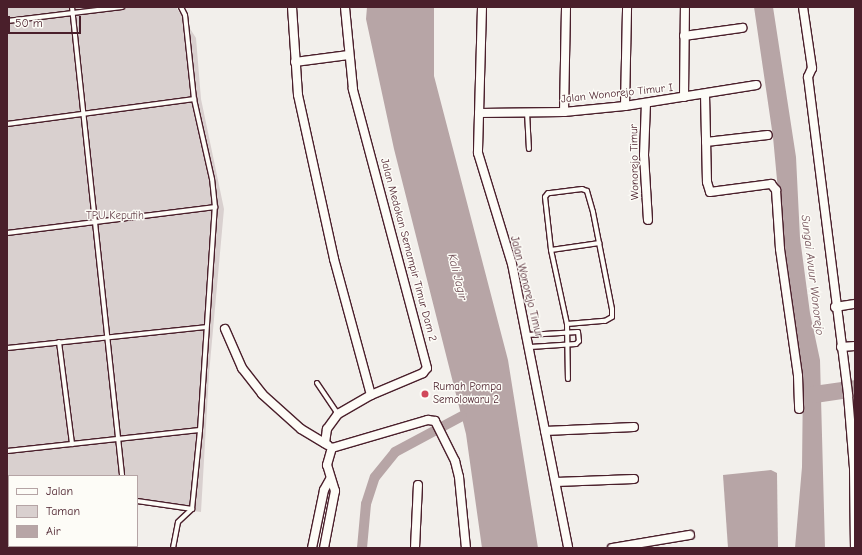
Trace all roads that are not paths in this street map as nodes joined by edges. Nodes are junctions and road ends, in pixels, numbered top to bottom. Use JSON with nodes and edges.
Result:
{"nodes":[{"id":1,"x":72,"y":7,"type":"edge"},
{"id":2,"x":122,"y":7,"type":"edge"},
{"id":3,"x":181,"y":7,"type":"edge"},
{"id":4,"x":292,"y":7,"type":"edge"},
{"id":5,"x":345,"y":7,"type":"edge"},
{"id":6,"x":482,"y":7,"type":"edge"},
{"id":7,"x":566,"y":7,"type":"edge"},
{"id":8,"x":627,"y":7,"type":"edge"},
{"id":9,"x":685,"y":7,"type":"edge"},
{"id":10,"x":803,"y":7,"type":"edge"},
{"id":11,"x":73,"y":13,"type":"junction"},
{"id":12,"x":7,"y":21,"type":"edge"},
{"id":13,"x":742,"y":28,"type":"dead end"},
{"id":14,"x":684,"y":36,"type":"junction"},
{"id":15,"x":349,"y":56,"type":"junction"},
{"id":16,"x":295,"y":62,"type":"junction"},
{"id":17,"x":756,"y":85,"type":"dead end"},
{"id":18,"x":705,"y":94,"type":"junction"},
{"id":19,"x":684,"y":98,"type":"junction"},
{"id":20,"x":194,"y":99,"type":"junction"},
{"id":21,"x":646,"y":103,"type":"junction"},
{"id":22,"x":625,"y":106,"type":"junction"},
{"id":23,"x":527,"y":112,"type":"junction"},
{"id":24,"x":564,"y":112,"type":"junction"},
{"id":25,"x":82,"y":113,"type":"junction"},
{"id":26,"x":479,"y":113,"type":"junction"},
{"id":27,"x":7,"y":124,"type":"edge"},
{"id":28,"x":768,"y":135,"type":"dead end"},
{"id":29,"x":706,"y":142,"type":"junction"},
{"id":30,"x":529,"y":149,"type":"dead end"},
{"id":31,"x":215,"y":207,"type":"junction"},
{"id":32,"x":648,"y":220,"type":"dead end"},
{"id":33,"x":94,"y":222,"type":"junction"},
{"id":34,"x":7,"y":233,"type":"edge"},
{"id":35,"x":599,"y":243,"type":"junction"},
{"id":36,"x":551,"y":250,"type":"junction"},
{"id":37,"x":855,"y":304,"type":"edge"},
{"id":38,"x":835,"y":307,"type":"junction"},
{"id":39,"x":567,"y":324,"type":"junction"},
{"id":40,"x":206,"y":327,"type":"junction"},
{"id":41,"x":225,"y":330,"type":"dead end"},
{"id":42,"x":568,"y":330,"type":"junction"},
{"id":43,"x":527,"y":335,"type":"junction"},
{"id":44,"x":107,"y":337,"type":"junction"},
{"id":45,"x":59,"y":342,"type":"junction"},
{"id":46,"x":569,"y":344,"type":"junction"},
{"id":47,"x":855,"y":346,"type":"edge"},
{"id":48,"x":530,"y":347,"type":"junction"},
{"id":49,"x":841,"y":347,"type":"junction"},
{"id":50,"x":7,"y":348,"type":"edge"},
{"id":51,"x":568,"y":379,"type":"dead end"},
{"id":52,"x":317,"y":383,"type":"dead end"},
{"id":53,"x":855,"y":384,"type":"edge"},
{"id":54,"x":847,"y":390,"type":"junction"},
{"id":55,"x":371,"y":394,"type":"junction"},
{"id":56,"x":798,"y":409,"type":"dead end"},
{"id":57,"x":338,"y":414,"type":"junction"},
{"id":58,"x":634,"y":427,"type":"dead end"},
{"id":59,"x":200,"y":430,"type":"junction"},
{"id":60,"x":545,"y":431,"type":"junction"},
{"id":61,"x":118,"y":439,"type":"junction"},
{"id":62,"x":72,"y":444,"type":"junction"},
{"id":63,"x":328,"y":446,"type":"junction"},
{"id":64,"x":7,"y":451,"type":"edge"},
{"id":65,"x":854,"y":454,"type":"edge"},
{"id":66,"x":122,"y":475,"type":"edge"},
{"id":67,"x":330,"y":479,"type":"junction"},
{"id":68,"x":634,"y":479,"type":"dead end"},
{"id":69,"x":556,"y":482,"type":"junction"},
{"id":70,"x":418,"y":485,"type":"dead end"},
{"id":71,"x":138,"y":501,"type":"edge"},
{"id":72,"x":192,"y":509,"type":"junction"},
{"id":73,"x":690,"y":535,"type":"dead end"},
{"id":74,"x":173,"y":548,"type":"edge"},
{"id":75,"x":312,"y":548,"type":"edge"},
{"id":76,"x":324,"y":548,"type":"edge"},
{"id":77,"x":415,"y":548,"type":"edge"},
{"id":78,"x":466,"y":548,"type":"edge"},
{"id":79,"x":568,"y":548,"type":"edge"},
{"id":80,"x":612,"y":548,"type":"edge"},
{"id":81,"x":855,"y":548,"type":"edge"}],
"edges":[{"from":1,"to":11,"type":"lane"},
{"from":2,"to":11,"type":"lane"},
{"from":3,"to":20,"type":"lane"},
{"from":4,"to":16,"type":"street"},
{"from":5,"to":15,"type":"street","name":"Jalan Medokan Semampir Timur Dam 2"},
{"from":6,"to":26,"type":"street","name":"Jalan Wonorejo Timur"},
{"from":7,"to":24,"type":"street"},
{"from":8,"to":22,"type":"street"},
{"from":9,"to":14,"type":"street"},
{"from":10,"to":38,"type":"street"},
{"from":11,"to":12,"type":"lane"},
{"from":11,"to":25,"type":"lane"},
{"from":13,"to":14,"type":"street"},
{"from":14,"to":19,"type":"street"},
{"from":15,"to":16,"type":"street"},
{"from":15,"to":55,"type":"street","name":"Jalan Medokan Semampir Timur Dam 2"},
{"from":16,"to":55,"type":"street"},
{"from":17,"to":18,"type":"street","name":"Jalan Wonorejo Timur I"},
{"from":18,"to":19,"type":"street","name":"Jalan Wonorejo Timur I"},
{"from":18,"to":29,"type":"street"},
{"from":19,"to":21,"type":"street","name":"Jalan Wonorejo Timur I"},
{"from":20,"to":25,"type":"lane"},
{"from":20,"to":31,"type":"lane"},
{"from":21,"to":22,"type":"street","name":"Jalan Wonorejo Timur I"},
{"from":21,"to":32,"type":"street","name":"Wonorejo Timur"},
{"from":22,"to":24,"type":"street","name":"Jalan Wonorejo Timur I"},
{"from":23,"to":24,"type":"street","name":"Jalan Wonorejo Timur I"},
{"from":23,"to":26,"type":"street","name":"Jalan Wonorejo Timur I"},
{"from":23,"to":30,"type":"lane"},
{"from":25,"to":27,"type":"lane"},
{"from":25,"to":33,"type":"lane"},
{"from":26,"to":43,"type":"street","name":"Jalan Wonorejo Timur"},
{"from":28,"to":29,"type":"street"},
{"from":29,"to":56,"type":"street"},
{"from":31,"to":33,"type":"lane"},
{"from":31,"to":40,"type":"lane"},
{"from":33,"to":34,"type":"lane"},
{"from":33,"to":44,"type":"lane"},
{"from":35,"to":36,"type":"lane"},
{"from":35,"to":36,"type":"lane"},
{"from":35,"to":39,"type":"lane"},
{"from":36,"to":39,"type":"lane"},
{"from":37,"to":38,"type":"street"},
{"from":38,"to":49,"type":"street"},
{"from":39,"to":42,"type":"lane"},
{"from":40,"to":44,"type":"lane"},
{"from":40,"to":59,"type":"lane"},
{"from":41,"to":63,"type":"street"},
{"from":42,"to":43,"type":"lane"},
{"from":42,"to":46,"type":"lane"},
{"from":42,"to":46,"type":"lane"},
{"from":43,"to":48,"type":"street","name":"Jalan Wonorejo Timur"},
{"from":44,"to":45,"type":"lane"},
{"from":44,"to":61,"type":"lane"},
{"from":45,"to":50,"type":"lane"},
{"from":45,"to":62,"type":"lane"},
{"from":46,"to":48,"type":"lane"},
{"from":46,"to":51,"type":"lane"},
{"from":47,"to":49,"type":"street"},
{"from":48,"to":60,"type":"street","name":"Jalan Wonorejo Timur"},
{"from":49,"to":54,"type":"street"},
{"from":52,"to":57,"type":"lane"},
{"from":53,"to":54,"type":"street"},
{"from":54,"to":65,"type":"street"},
{"from":55,"to":57,"type":"street","name":"Jalan Medokan Semampir Timur Dam 2"},
{"from":57,"to":63,"type":"street","name":"Jalan Medokan Semampir Timur Dam 2"},
{"from":58,"to":60,"type":"street"},
{"from":59,"to":61,"type":"lane"},
{"from":59,"to":72,"type":"lane"},
{"from":60,"to":69,"type":"street","name":"Jalan Wonorejo Timur"},
{"from":61,"to":62,"type":"lane"},
{"from":61,"to":66,"type":"lane"},
{"from":62,"to":64,"type":"lane"},
{"from":63,"to":67,"type":"street","name":"Jalan Medokan Semampir Timur Dam 2"},
{"from":63,"to":78,"type":"street"},
{"from":65,"to":81,"type":"street"},
{"from":67,"to":75,"type":"street"},
{"from":67,"to":76,"type":"street","name":"Jalan Medokan Semampir Timur Dam 2"},
{"from":68,"to":69,"type":"street"},
{"from":69,"to":79,"type":"street","name":"Jalan Wonorejo Timur"},
{"from":70,"to":77,"type":"street"},
{"from":71,"to":72,"type":"lane"},
{"from":72,"to":74,"type":"lane"},
{"from":73,"to":80,"type":"street"}]}
